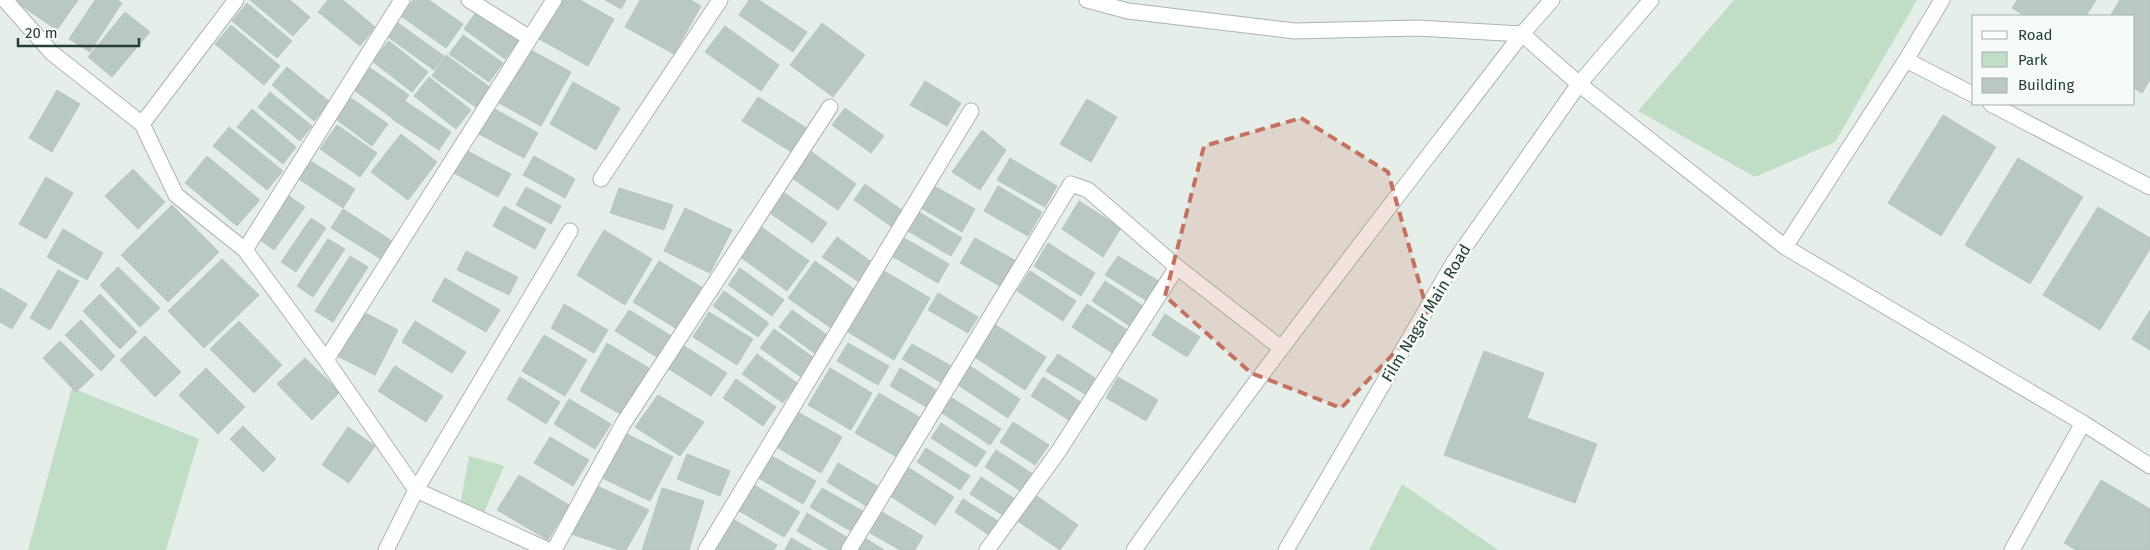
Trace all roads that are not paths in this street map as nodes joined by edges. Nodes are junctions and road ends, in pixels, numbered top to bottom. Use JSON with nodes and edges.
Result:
{"nodes":[{"id":1,"x":5,"y":0,"type":"edge"},
{"id":2,"x":236,"y":0,"type":"edge"},
{"id":3,"x":402,"y":0,"type":"edge"},
{"id":4,"x":469,"y":0,"type":"edge"},
{"id":5,"x":554,"y":0,"type":"edge"},
{"id":6,"x":720,"y":0,"type":"edge"},
{"id":7,"x":1087,"y":0,"type":"edge"},
{"id":8,"x":1552,"y":0,"type":"edge"},
{"id":9,"x":1651,"y":0,"type":"edge"},
{"id":10,"x":1942,"y":0,"type":"edge"},
{"id":11,"x":1522,"y":34,"type":"junction"},
{"id":12,"x":530,"y":38,"type":"junction"},
{"id":13,"x":1906,"y":60,"type":"junction"},
{"id":14,"x":1579,"y":84,"type":"junction"},
{"id":15,"x":1972,"y":94,"type":"edge"},
{"id":16,"x":1993,"y":105,"type":"edge"},
{"id":17,"x":830,"y":107,"type":"dead end"},
{"id":18,"x":971,"y":110,"type":"dead end"},
{"id":19,"x":142,"y":124,"type":"junction"},
{"id":20,"x":601,"y":179,"type":"dead end"},
{"id":21,"x":2150,"y":186,"type":"edge"},
{"id":22,"x":570,"y":231,"type":"dead end"},
{"id":23,"x":1785,"y":247,"type":"junction"},
{"id":24,"x":245,"y":250,"type":"junction"},
{"id":25,"x":1177,"y":267,"type":"junction"},
{"id":26,"x":1281,"y":348,"type":"junction"},
{"id":27,"x":326,"y":360,"type":"junction"},
{"id":28,"x":2083,"y":423,"type":"junction"},
{"id":29,"x":2150,"y":466,"type":"edge"},
{"id":30,"x":416,"y":490,"type":"junction"},
{"id":31,"x":386,"y":550,"type":"edge"},
{"id":32,"x":548,"y":550,"type":"edge"},
{"id":33,"x":554,"y":550,"type":"edge"},
{"id":34,"x":706,"y":550,"type":"edge"},
{"id":35,"x":849,"y":550,"type":"edge"},
{"id":36,"x":987,"y":550,"type":"edge"},
{"id":37,"x":1134,"y":550,"type":"edge"},
{"id":38,"x":1286,"y":550,"type":"edge"},
{"id":39,"x":2012,"y":550,"type":"edge"}],
"edges":[{"from":1,"to":19,"type":"street"},
{"from":2,"to":19,"type":"street"},
{"from":3,"to":24,"type":"street"},
{"from":4,"to":12,"type":"street"},
{"from":5,"to":12,"type":"street"},
{"from":6,"to":20,"type":"street"},
{"from":7,"to":11,"type":"street"},
{"from":8,"to":11,"type":"street"},
{"from":9,"to":14,"type":"street","name":"Film Nagar Main Road"},
{"from":10,"to":13,"type":"street"},
{"from":11,"to":14,"type":"street"},
{"from":11,"to":26,"type":"street"},
{"from":12,"to":27,"type":"street"},
{"from":13,"to":15,"type":"street"},
{"from":13,"to":23,"type":"street"},
{"from":14,"to":23,"type":"street"},
{"from":14,"to":38,"type":"street","name":"Film Nagar Main Road"},
{"from":16,"to":21,"type":"street"},
{"from":17,"to":33,"type":"street"},
{"from":18,"to":34,"type":"street"},
{"from":19,"to":24,"type":"street"},
{"from":22,"to":30,"type":"street"},
{"from":23,"to":28,"type":"street"},
{"from":24,"to":27,"type":"street"},
{"from":25,"to":26,"type":"street"},
{"from":25,"to":35,"type":"street"},
{"from":25,"to":36,"type":"street"},
{"from":26,"to":37,"type":"street"},
{"from":27,"to":30,"type":"street"},
{"from":28,"to":29,"type":"street"},
{"from":28,"to":39,"type":"street"},
{"from":30,"to":31,"type":"street"},
{"from":30,"to":32,"type":"street"}]}
